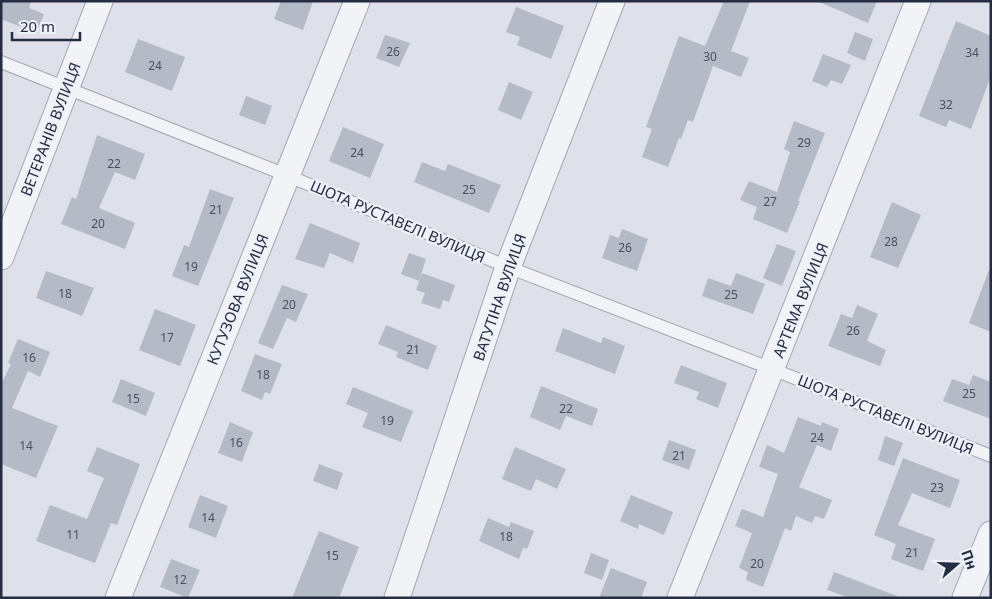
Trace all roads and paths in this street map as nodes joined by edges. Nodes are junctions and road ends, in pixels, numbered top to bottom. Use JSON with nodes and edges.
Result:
{"nodes":[{"id":1,"x":100,"y":1,"type":"edge"},
{"id":2,"x":357,"y":1,"type":"edge"},
{"id":3,"x":612,"y":1,"type":"edge"},
{"id":4,"x":918,"y":1,"type":"edge"},
{"id":5,"x":1,"y":62,"type":"edge"},
{"id":6,"x":66,"y":87,"type":"junction"},
{"id":7,"x":286,"y":175,"type":"junction"},
{"id":8,"x":1,"y":257,"type":"edge"},
{"id":9,"x":508,"y":267,"type":"junction"},
{"id":10,"x":772,"y":369,"type":"junction"},
{"id":11,"x":991,"y":456,"type":"edge"},
{"id":12,"x":991,"y":534,"type":"edge"},
{"id":13,"x":118,"y":598,"type":"edge"},
{"id":14,"x":397,"y":598,"type":"edge"},
{"id":15,"x":680,"y":598,"type":"edge"},
{"id":16,"x":965,"y":598,"type":"edge"}],
"edges":[{"from":1,"to":6,"type":"street","name":"ВЕТЕРАНІВ ВУЛИЦЯ"},
{"from":2,"to":7,"type":"street","name":"КУТУЗОВА ВУЛИЦЯ"},
{"from":3,"to":9,"type":"street","name":"ВАТУТІНА ВУЛИЦЯ"},
{"from":4,"to":10,"type":"street","name":"АРТЕМА ВУЛИЦЯ"},
{"from":5,"to":6,"type":"lane","name":"ШОТА РУСТАВЕЛІ ВУЛИЦЯ"},
{"from":6,"to":7,"type":"lane","name":"ШОТА РУСТАВЕЛІ ВУЛИЦЯ"},
{"from":6,"to":8,"type":"street","name":"ВЕТЕРАНІВ ВУЛИЦЯ"},
{"from":7,"to":9,"type":"lane","name":"ШОТА РУСТАВЕЛІ ВУЛИЦЯ"},
{"from":7,"to":13,"type":"street","name":"КУТУЗОВА ВУЛИЦЯ"},
{"from":9,"to":10,"type":"lane","name":"ШОТА РУСТАВЕЛІ ВУЛИЦЯ"},
{"from":9,"to":14,"type":"street","name":"ВАТУТІНА ВУЛИЦЯ"},
{"from":10,"to":11,"type":"lane","name":"ШОТА РУСТАВЕЛІ ВУЛИЦЯ"},
{"from":10,"to":15,"type":"street","name":"АРТЕМА ВУЛИЦЯ"},
{"from":12,"to":16,"type":"street"}]}
